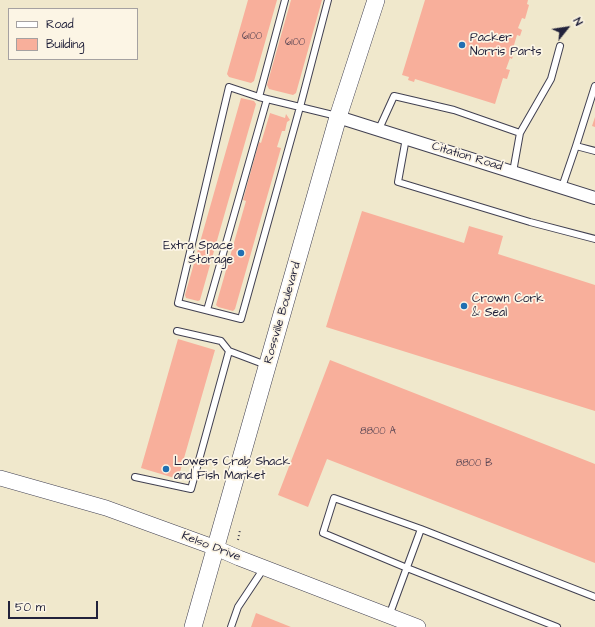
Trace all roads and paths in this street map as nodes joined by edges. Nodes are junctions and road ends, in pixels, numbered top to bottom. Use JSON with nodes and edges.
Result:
{"nodes":[{"id":1,"x":285,"y":0,"type":"edge"},
{"id":2,"x":328,"y":0,"type":"edge"},
{"id":3,"x":376,"y":0,"type":"edge"},
{"id":4,"x":560,"y":46,"type":"dead end"},
{"id":5,"x":595,"y":86,"type":"edge"},
{"id":6,"x":259,"y":97,"type":"junction"},
{"id":7,"x":266,"y":99,"type":"junction"},
{"id":8,"x":300,"y":107,"type":"junction"},
{"id":9,"x":338,"y":117,"type":"junction"},
{"id":10,"x":379,"y":129,"type":"junction"},
{"id":11,"x":520,"y":133,"type":"junction"},
{"id":12,"x":406,"y":138,"type":"junction"},
{"id":13,"x":576,"y":146,"type":"junction"},
{"id":14,"x":595,"y":151,"type":"edge"},
{"id":15,"x":513,"y":172,"type":"junction"},
{"id":16,"x":562,"y":187,"type":"junction"},
{"id":17,"x":595,"y":198,"type":"edge"},
{"id":18,"x":595,"y":239,"type":"edge"},
{"id":19,"x":207,"y":310,"type":"junction"},
{"id":20,"x":177,"y":332,"type":"dead end"},
{"id":21,"x":230,"y":351,"type":"junction"},
{"id":22,"x":268,"y":365,"type":"junction"},
{"id":23,"x":135,"y":477,"type":"dead end"},
{"id":24,"x":0,"y":478,"type":"edge"},
{"id":25,"x":421,"y":529,"type":"junction"},
{"id":26,"x":240,"y":530,"type":"dead end"},
{"id":27,"x":238,"y":540,"type":"dead end"},
{"id":28,"x":216,"y":548,"type":"junction"},
{"id":29,"x":264,"y":568,"type":"junction"},
{"id":30,"x":407,"y":568,"type":"junction"},
{"id":31,"x":595,"y":597,"type":"edge"},
{"id":32,"x":389,"y":616,"type":"junction"},
{"id":33,"x":193,"y":627,"type":"edge"},
{"id":34,"x":231,"y":627,"type":"edge"},
{"id":35,"x":418,"y":627,"type":"edge"},
{"id":36,"x":556,"y":627,"type":"edge"}],
"edges":[{"from":1,"to":6,"type":"lane"},
{"from":2,"to":8,"type":"lane"},
{"from":3,"to":9,"type":"main road","name":"Rossville Boulevard"},
{"from":4,"to":11,"type":"lane"},
{"from":5,"to":13,"type":"lane"},
{"from":6,"to":7,"type":"lane"},
{"from":6,"to":19,"type":"lane"},
{"from":7,"to":8,"type":"lane"},
{"from":7,"to":19,"type":"lane"},
{"from":8,"to":9,"type":"lane"},
{"from":8,"to":19,"type":"lane"},
{"from":9,"to":10,"type":"street","name":"Citation Road"},
{"from":9,"to":22,"type":"main road","name":"Rossville Boulevard"},
{"from":10,"to":11,"type":"lane"},
{"from":10,"to":12,"type":"street","name":"Citation Road"},
{"from":11,"to":15,"type":"lane"},
{"from":12,"to":15,"type":"street","name":"Citation Road"},
{"from":12,"to":18,"type":"lane"},
{"from":13,"to":14,"type":"lane"},
{"from":13,"to":16,"type":"lane"},
{"from":15,"to":16,"type":"street","name":"Citation Road"},
{"from":16,"to":17,"type":"street","name":"Citation Road"},
{"from":20,"to":21,"type":"lane"},
{"from":21,"to":22,"type":"lane"},
{"from":21,"to":23,"type":"lane"},
{"from":22,"to":28,"type":"main road","name":"Rossville Boulevard"},
{"from":24,"to":28,"type":"street","name":"Kelso Drive"},
{"from":25,"to":30,"type":"lane"},
{"from":25,"to":30,"type":"lane"},
{"from":25,"to":31,"type":"lane"},
{"from":26,"to":27,"type":"path"},
{"from":28,"to":29,"type":"street","name":"Kelso Drive"},
{"from":28,"to":33,"type":"main road","name":"Rossville Boulevard"},
{"from":29,"to":32,"type":"street","name":"Kelso Drive"},
{"from":29,"to":34,"type":"lane"},
{"from":30,"to":32,"type":"lane"},
{"from":30,"to":36,"type":"lane"},
{"from":32,"to":35,"type":"street","name":"Kelso Drive"}]}
